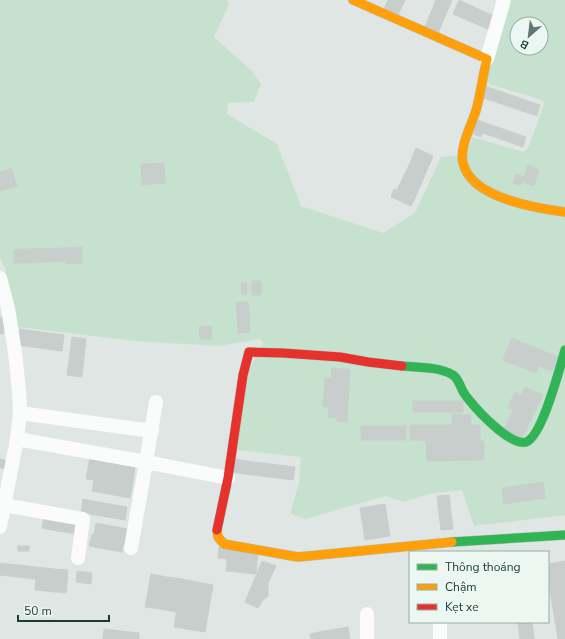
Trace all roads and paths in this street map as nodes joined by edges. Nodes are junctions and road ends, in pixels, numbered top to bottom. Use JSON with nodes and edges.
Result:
{"nodes":[{"id":1,"x":353,"y":0,"type":"edge"},
{"id":2,"x":504,"y":0,"type":"edge"},
{"id":3,"x":487,"y":59,"type":"junction"},
{"id":4,"x":565,"y":212,"type":"edge"},
{"id":5,"x":0,"y":278,"type":"edge"},
{"id":6,"x":565,"y":350,"type":"edge"},
{"id":7,"x":156,"y":402,"type":"dead end"},
{"id":8,"x":20,"y":413,"type":"junction"},
{"id":9,"x":152,"y":431,"type":"junction"},
{"id":10,"x":17,"y":439,"type":"junction"},
{"id":11,"x":146,"y":462,"type":"junction"},
{"id":12,"x":228,"y":478,"type":"junction"},
{"id":13,"x":4,"y":505,"type":"junction"},
{"id":14,"x":0,"y":527,"type":"edge"},
{"id":15,"x":565,"y":535,"type":"edge"},
{"id":16,"x":132,"y":548,"type":"dead end"},
{"id":17,"x":78,"y":558,"type":"dead end"},
{"id":18,"x":367,"y":614,"type":"dead end"},
{"id":19,"x":440,"y":623,"type":"edge"},
{"id":20,"x":367,"y":639,"type":"edge"},
{"id":21,"x":440,"y":639,"type":"edge"}],
"edges":[{"from":1,"to":3,"type":"street"},
{"from":2,"to":3,"type":"street"},
{"from":3,"to":4,"type":"street"},
{"from":5,"to":8,"type":"street"},
{"from":6,"to":12,"type":"street"},
{"from":7,"to":9,"type":"street"},
{"from":8,"to":9,"type":"street"},
{"from":8,"to":10,"type":"street"},
{"from":9,"to":11,"type":"street"},
{"from":10,"to":11,"type":"street"},
{"from":10,"to":13,"type":"street"},
{"from":11,"to":12,"type":"street"},
{"from":11,"to":16,"type":"street"},
{"from":12,"to":15,"type":"street"},
{"from":13,"to":14,"type":"street"},
{"from":13,"to":17,"type":"street"},
{"from":18,"to":20,"type":"street"},
{"from":19,"to":21,"type":"street"}]}
